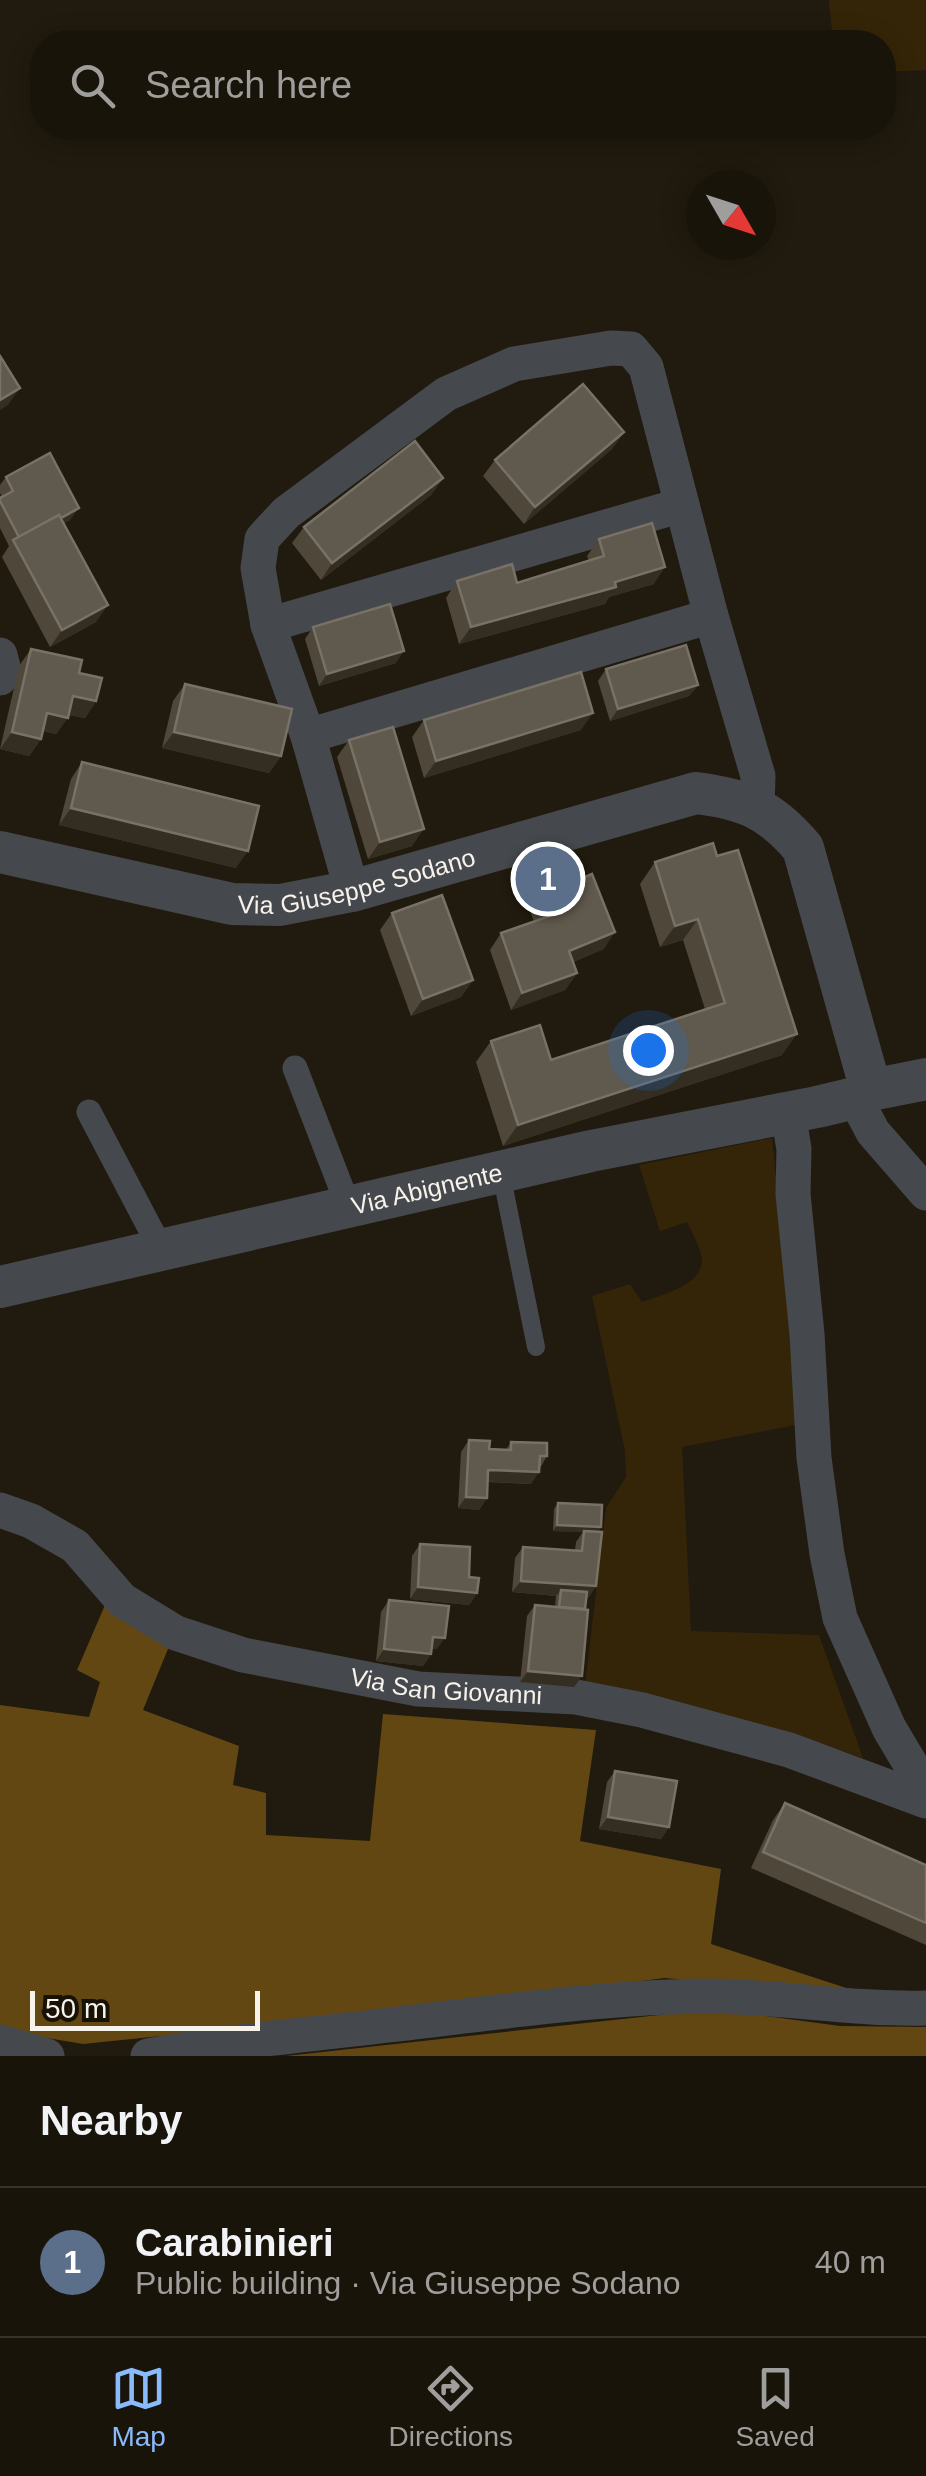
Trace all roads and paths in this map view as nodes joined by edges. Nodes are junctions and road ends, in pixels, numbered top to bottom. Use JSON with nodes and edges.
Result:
{"nodes":[{"id":1,"x":682,"y":505,"type":"junction"},
{"id":2,"x":711,"y":616,"type":"junction"},
{"id":3,"x":268,"y":625,"type":"junction"},
{"id":4,"x":0,"y":654,"type":"edge"},
{"id":5,"x":0,"y":678,"type":"edge"},
{"id":6,"x":308,"y":736,"type":"junction"},
{"id":7,"x":758,"y":809,"type":"junction"},
{"id":8,"x":0,"y":852,"type":"edge"},
{"id":9,"x":352,"y":891,"type":"junction"},
{"id":10,"x":295,"y":1068,"type":"dead end"},
{"id":11,"x":926,"y":1078,"type":"edge"},
{"id":12,"x":863,"y":1094,"type":"junction"},
{"id":13,"x":89,"y":1112,"type":"dead end"},
{"id":14,"x":788,"y":1113,"type":"junction"},
{"id":15,"x":501,"y":1172,"type":"junction"},
{"id":16,"x":926,"y":1193,"type":"edge"},
{"id":17,"x":349,"y":1208,"type":"junction"},
{"id":18,"x":162,"y":1251,"type":"junction"},
{"id":19,"x":0,"y":1287,"type":"edge"},
{"id":20,"x":536,"y":1347,"type":"dead end"},
{"id":21,"x":0,"y":1510,"type":"edge"},
{"id":22,"x":926,"y":1781,"type":"edge"},
{"id":23,"x":926,"y":1801,"type":"edge"},
{"id":24,"x":926,"y":2008,"type":"edge"},
{"id":25,"x":0,"y":2042,"type":"edge"},
{"id":26,"x":47,"y":2056,"type":"edge"},
{"id":27,"x":148,"y":2056,"type":"edge"}],
"edges":[{"from":1,"to":2,"type":"street"},
{"from":1,"to":3,"type":"street"},
{"from":1,"to":3,"type":"street"},
{"from":2,"to":6,"type":"street"},
{"from":2,"to":7,"type":"street"},
{"from":3,"to":6,"type":"street"},
{"from":4,"to":5,"type":"street"},
{"from":6,"to":9,"type":"street"},
{"from":7,"to":9,"type":"street","name":"Via Giuseppe Sodano"},
{"from":7,"to":12,"type":"street","name":"Via Giuseppe Sodano"},
{"from":8,"to":9,"type":"street","name":"Via Giuseppe Sodano"},
{"from":10,"to":17,"type":"street"},
{"from":11,"to":12,"type":"street","name":"Via Abignente"},
{"from":12,"to":14,"type":"street","name":"Via Abignente"},
{"from":12,"to":16,"type":"street"},
{"from":13,"to":18,"type":"street"},
{"from":14,"to":15,"type":"street","name":"Via Abignente"},
{"from":14,"to":22,"type":"street"},
{"from":15,"to":17,"type":"street","name":"Via Abignente"},
{"from":15,"to":20,"type":"lane"},
{"from":17,"to":18,"type":"street","name":"Via Abignente"},
{"from":18,"to":19,"type":"street","name":"Via Abignente"},
{"from":21,"to":23,"type":"street","name":"Via San Giovanni"},
{"from":24,"to":27,"type":"street"},
{"from":25,"to":26,"type":"street"}]}
